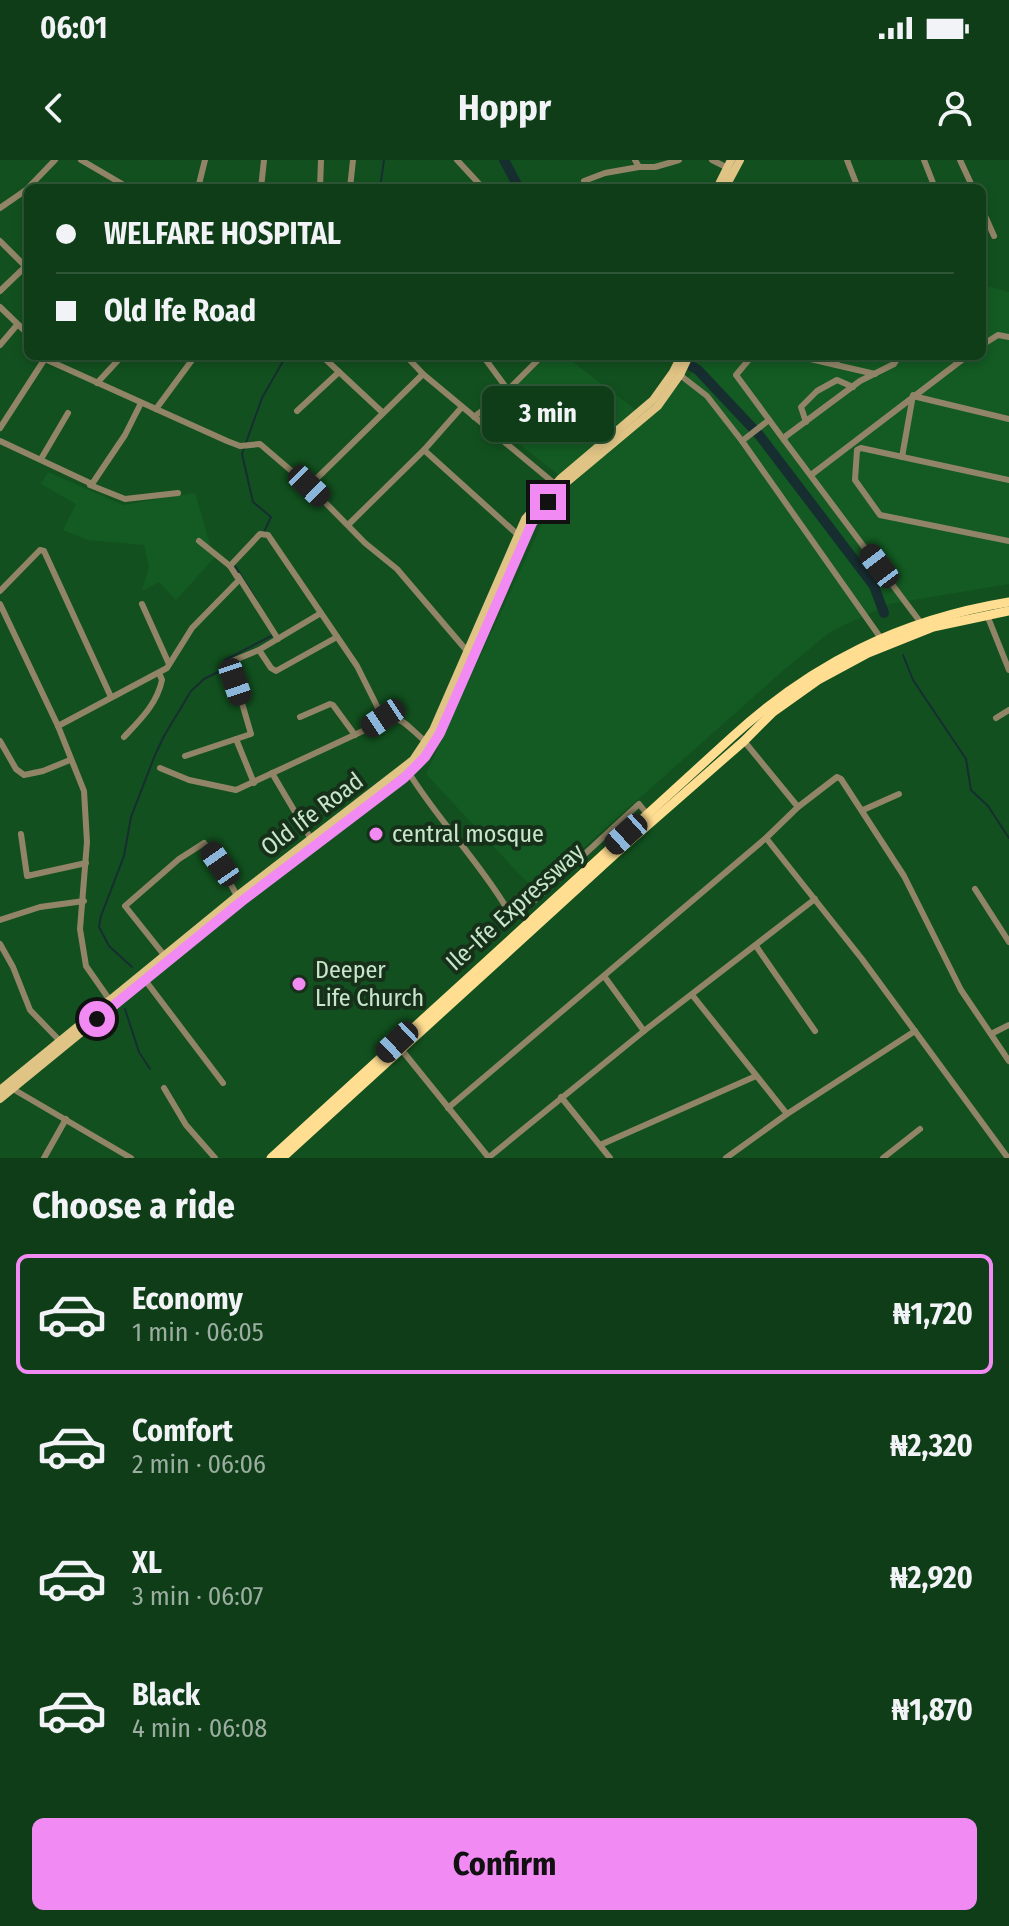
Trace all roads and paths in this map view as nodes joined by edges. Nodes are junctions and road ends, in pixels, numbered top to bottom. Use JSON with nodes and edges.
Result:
{"nodes":[{"id":1,"x":55,"y":160,"type":"edge"},
{"id":2,"x":81,"y":160,"type":"edge"},
{"id":3,"x":205,"y":160,"type":"edge"},
{"id":4,"x":264,"y":160,"type":"edge"},
{"id":5,"x":321,"y":160,"type":"edge"},
{"id":6,"x":353,"y":160,"type":"edge"},
{"id":7,"x":457,"y":160,"type":"edge"},
{"id":8,"x":635,"y":160,"type":"edge"},
{"id":9,"x":679,"y":160,"type":"edge"},
{"id":10,"x":712,"y":160,"type":"edge"},
{"id":11,"x":740,"y":160,"type":"edge"},
{"id":12,"x":847,"y":160,"type":"edge"},
{"id":13,"x":924,"y":160,"type":"edge"},
{"id":14,"x":960,"y":160,"type":"edge"},
{"id":15,"x":729,"y":164,"type":"edge"},
{"id":16,"x":639,"y":167,"type":"junction"},
{"id":17,"x":584,"y":181,"type":"dead end"},
{"id":18,"x":32,"y":184,"type":"edge"},
{"id":19,"x":122,"y":184,"type":"edge"},
{"id":20,"x":199,"y":184,"type":"edge"},
{"id":21,"x":261,"y":184,"type":"edge"},
{"id":22,"x":320,"y":184,"type":"edge"},
{"id":23,"x":350,"y":184,"type":"edge"},
{"id":24,"x":479,"y":184,"type":"edge"},
{"id":25,"x":719,"y":184,"type":"edge"},
{"id":26,"x":727,"y":184,"type":"edge"},
{"id":27,"x":856,"y":184,"type":"edge"},
{"id":28,"x":933,"y":184,"type":"edge"},
{"id":29,"x":971,"y":184,"type":"edge"},
{"id":30,"x":24,"y":191,"type":"edge"},
{"id":31,"x":0,"y":208,"type":"edge"},
{"id":32,"x":986,"y":218,"type":"edge"},
{"id":33,"x":994,"y":236,"type":"dead end"},
{"id":34,"x":0,"y":241,"type":"edge"},
{"id":35,"x":24,"y":266,"type":"edge"},
{"id":36,"x":24,"y":270,"type":"edge"},
{"id":37,"x":0,"y":291,"type":"edge"},
{"id":38,"x":0,"y":307,"type":"edge"},
{"id":39,"x":17,"y":325,"type":"junction"},
{"id":40,"x":24,"y":331,"type":"edge"},
{"id":41,"x":1009,"y":337,"type":"edge"},
{"id":42,"x":986,"y":342,"type":"edge"},
{"id":43,"x":0,"y":345,"type":"edge"},
{"id":44,"x":44,"y":360,"type":"edge"},
{"id":45,"x":52,"y":360,"type":"edge"},
{"id":46,"x":118,"y":360,"type":"edge"},
{"id":47,"x":192,"y":360,"type":"edge"},
{"id":48,"x":326,"y":360,"type":"edge"},
{"id":49,"x":410,"y":360,"type":"edge"},
{"id":50,"x":486,"y":360,"type":"edge"},
{"id":51,"x":538,"y":360,"type":"edge"},
{"id":52,"x":749,"y":360,"type":"edge"},
{"id":53,"x":815,"y":360,"type":"edge"},
{"id":54,"x":837,"y":360,"type":"edge"},
{"id":55,"x":896,"y":360,"type":"edge"},
{"id":56,"x":962,"y":360,"type":"edge"},
{"id":57,"x":683,"y":362,"type":"edge"},
{"id":58,"x":836,"y":365,"type":"junction"},
{"id":59,"x":339,"y":372,"type":"junction"},
{"id":60,"x":423,"y":374,"type":"junction"},
{"id":61,"x":875,"y":374,"type":"junction"},
{"id":62,"x":97,"y":383,"type":"junction"},
{"id":63,"x":853,"y":387,"type":"junction"},
{"id":64,"x":508,"y":390,"type":"junction"},
{"id":65,"x":913,"y":396,"type":"junction"},
{"id":66,"x":141,"y":403,"type":"junction"},
{"id":67,"x":655,"y":403,"type":"junction"},
{"id":68,"x":462,"y":407,"type":"junction"},
{"id":69,"x":156,"y":409,"type":"junction"},
{"id":70,"x":297,"y":411,"type":"dead end"},
{"id":71,"x":382,"y":412,"type":"junction"},
{"id":72,"x":68,"y":413,"type":"dead end"},
{"id":73,"x":474,"y":417,"type":"junction"},
{"id":74,"x":1009,"y":419,"type":"edge"},
{"id":75,"x":768,"y":421,"type":"junction"},
{"id":76,"x":806,"y":422,"type":"junction"},
{"id":77,"x":0,"y":428,"type":"edge"},
{"id":78,"x":743,"y":440,"type":"junction"},
{"id":79,"x":784,"y":440,"type":"junction"},
{"id":80,"x":0,"y":441,"type":"edge"},
{"id":81,"x":856,"y":445,"type":"junction"},
{"id":82,"x":424,"y":450,"type":"junction"},
{"id":83,"x":902,"y":457,"type":"junction"},
{"id":84,"x":41,"y":459,"type":"junction"},
{"id":85,"x":811,"y":475,"type":"junction"},
{"id":86,"x":1009,"y":480,"type":"edge"},
{"id":87,"x":555,"y":484,"type":"junction"},
{"id":88,"x":90,"y":485,"type":"junction"},
{"id":89,"x":309,"y":486,"type":"junction"},
{"id":90,"x":178,"y":493,"type":"dead end"},
{"id":91,"x":349,"y":524,"type":"junction"},
{"id":92,"x":517,"y":534,"type":"junction"},
{"id":93,"x":199,"y":541,"type":"dead end"},
{"id":94,"x":1009,"y":541,"type":"edge"},
{"id":95,"x":230,"y":566,"type":"junction"},
{"id":96,"x":238,"y":576,"type":"junction"},
{"id":97,"x":0,"y":591,"type":"edge"},
{"id":98,"x":494,"y":598,"type":"junction"},
{"id":99,"x":1009,"y":602,"type":"edge"},
{"id":100,"x":0,"y":604,"type":"edge"},
{"id":101,"x":142,"y":604,"type":"dead end"},
{"id":102,"x":1009,"y":611,"type":"edge"},
{"id":103,"x":321,"y":613,"type":"junction"},
{"id":104,"x":987,"y":615,"type":"junction"},
{"id":105,"x":921,"y":623,"type":"junction"},
{"id":106,"x":337,"y":637,"type":"junction"},
{"id":107,"x":880,"y":637,"type":"junction"},
{"id":108,"x":278,"y":639,"type":"junction"},
{"id":109,"x":259,"y":650,"type":"junction"},
{"id":110,"x":467,"y":651,"type":"junction"},
{"id":111,"x":169,"y":664,"type":"junction"},
{"id":112,"x":1009,"y":670,"type":"edge"},
{"id":113,"x":159,"y":673,"type":"junction"},
{"id":114,"x":111,"y":697,"type":"junction"},
{"id":115,"x":1009,"y":710,"type":"edge"},
{"id":116,"x":300,"y":717,"type":"dead end"},
{"id":117,"x":383,"y":718,"type":"junction"},
{"id":118,"x":996,"y":718,"type":"dead end"},
{"id":119,"x":58,"y":726,"type":"junction"},
{"id":120,"x":355,"y":735,"type":"junction"},
{"id":121,"x":124,"y":737,"type":"dead end"},
{"id":122,"x":236,"y":739,"type":"junction"},
{"id":123,"x":0,"y":741,"type":"edge"},
{"id":124,"x":744,"y":741,"type":"junction"},
{"id":125,"x":426,"y":743,"type":"junction"},
{"id":126,"x":185,"y":756,"type":"dead end"},
{"id":127,"x":70,"y":760,"type":"junction"},
{"id":128,"x":160,"y":768,"type":"dead end"},
{"id":129,"x":272,"y":773,"type":"junction"},
{"id":130,"x":409,"y":773,"type":"junction"},
{"id":131,"x":254,"y":783,"type":"junction"},
{"id":132,"x":899,"y":794,"type":"dead end"},
{"id":133,"x":798,"y":807,"type":"junction"},
{"id":134,"x":863,"y":810,"type":"junction"},
{"id":135,"x":647,"y":814,"type":"junction"},
{"id":136,"x":21,"y":834,"type":"dead end"},
{"id":137,"x":766,"y":838,"type":"junction"},
{"id":138,"x":311,"y":839,"type":"junction"},
{"id":139,"x":86,"y":863,"type":"junction"},
{"id":140,"x":277,"y":870,"type":"junction"},
{"id":141,"x":975,"y":889,"type":"dead end"},
{"id":142,"x":237,"y":896,"type":"junction"},
{"id":143,"x":815,"y":899,"type":"junction"},
{"id":144,"x":84,"y":901,"type":"junction"},
{"id":145,"x":0,"y":920,"type":"edge"},
{"id":146,"x":1009,"y":942,"type":"edge"},
{"id":147,"x":0,"y":944,"type":"edge"},
{"id":148,"x":756,"y":946,"type":"junction"},
{"id":149,"x":164,"y":955,"type":"junction"},
{"id":150,"x":604,"y":976,"type":"junction"},
{"id":151,"x":145,"y":980,"type":"junction"},
{"id":152,"x":693,"y":996,"type":"junction"},
{"id":153,"x":109,"y":999,"type":"junction"},
{"id":154,"x":1009,"y":1025,"type":"edge"},
{"id":155,"x":78,"y":1030,"type":"junction"},
{"id":156,"x":644,"y":1031,"type":"junction"},
{"id":157,"x":815,"y":1031,"type":"dead end"},
{"id":158,"x":915,"y":1031,"type":"junction"},
{"id":159,"x":991,"y":1034,"type":"junction"},
{"id":160,"x":59,"y":1040,"type":"junction"},
{"id":161,"x":401,"y":1049,"type":"junction"},
{"id":162,"x":1009,"y":1061,"type":"edge"},
{"id":163,"x":756,"y":1076,"type":"junction"},
{"id":164,"x":223,"y":1083,"type":"dead end"},
{"id":165,"x":164,"y":1088,"type":"dead end"},
{"id":166,"x":13,"y":1089,"type":"junction"},
{"id":167,"x":0,"y":1090,"type":"edge"},
{"id":168,"x":561,"y":1097,"type":"junction"},
{"id":169,"x":0,"y":1099,"type":"edge"},
{"id":170,"x":448,"y":1108,"type":"junction"},
{"id":171,"x":787,"y":1114,"type":"junction"},
{"id":172,"x":66,"y":1119,"type":"junction"},
{"id":173,"x":920,"y":1129,"type":"dead end"},
{"id":174,"x":600,"y":1145,"type":"junction"},
{"id":175,"x":127,"y":1157,"type":"edge"},
{"id":176,"x":44,"y":1158,"type":"edge"},
{"id":177,"x":215,"y":1158,"type":"edge"},
{"id":178,"x":271,"y":1158,"type":"edge"},
{"id":179,"x":282,"y":1158,"type":"edge"},
{"id":180,"x":488,"y":1158,"type":"edge"},
{"id":181,"x":610,"y":1158,"type":"edge"},
{"id":182,"x":726,"y":1158,"type":"edge"},
{"id":183,"x":883,"y":1158,"type":"edge"},
{"id":184,"x":1008,"y":1158,"type":"edge"}],
"edges":[{"from":1,"to":18,"type":"street"},
{"from":2,"to":19,"type":"street"},
{"from":3,"to":20,"type":"street"},
{"from":4,"to":21,"type":"street"},
{"from":5,"to":22,"type":"street"},
{"from":6,"to":23,"type":"street"},
{"from":7,"to":24,"type":"street"},
{"from":8,"to":16,"type":"street"},
{"from":9,"to":16,"type":"street"},
{"from":10,"to":15,"type":"street"},
{"from":11,"to":26,"type":"main road"},
{"from":12,"to":27,"type":"street"},
{"from":13,"to":28,"type":"street"},
{"from":14,"to":29,"type":"street"},
{"from":15,"to":25,"type":"main road"},
{"from":16,"to":17,"type":"street"},
{"from":30,"to":31,"type":"street"},
{"from":32,"to":33,"type":"street"},
{"from":34,"to":35,"type":"street"},
{"from":36,"to":37,"type":"street"},
{"from":38,"to":39,"type":"street"},
{"from":39,"to":40,"type":"street"},
{"from":39,"to":43,"type":"street"},
{"from":41,"to":42,"type":"street"},
{"from":44,"to":77,"type":"street"},
{"from":45,"to":62,"type":"street"},
{"from":46,"to":62,"type":"street"},
{"from":47,"to":69,"type":"street"},
{"from":48,"to":59,"type":"street"},
{"from":49,"to":60,"type":"street"},
{"from":50,"to":64,"type":"street"},
{"from":51,"to":64,"type":"street"},
{"from":52,"to":75,"type":"street"},
{"from":53,"to":58,"type":"street"},
{"from":54,"to":58,"type":"street"},
{"from":55,"to":61,"type":"street"},
{"from":56,"to":65,"type":"street"},
{"from":57,"to":67,"type":"main road","name":"Old Ife Road"},
{"from":57,"to":78,"type":"street"},
{"from":58,"to":61,"type":"street"},
{"from":59,"to":70,"type":"street"},
{"from":59,"to":71,"type":"street"},
{"from":60,"to":68,"type":"street"},
{"from":60,"to":71,"type":"street"},
{"from":61,"to":63,"type":"street"},
{"from":62,"to":66,"type":"street"},
{"from":63,"to":76,"type":"street"},
{"from":63,"to":76,"type":"street"},
{"from":64,"to":73,"type":"street"},
{"from":65,"to":74,"type":"street"},
{"from":65,"to":81,"type":"street"},
{"from":65,"to":83,"type":"street"},
{"from":66,"to":69,"type":"street"},
{"from":66,"to":88,"type":"street"},
{"from":67,"to":87,"type":"main road","name":"Old Ife Road"},
{"from":67,"to":98,"type":"main road","name":"Old Ife Road"},
{"from":68,"to":73,"type":"street"},
{"from":68,"to":82,"type":"street"},
{"from":69,"to":89,"type":"street"},
{"from":71,"to":89,"type":"street"},
{"from":72,"to":84,"type":"street"},
{"from":73,"to":87,"type":"street"},
{"from":75,"to":78,"type":"street"},
{"from":75,"to":79,"type":"street"},
{"from":76,"to":79,"type":"street"},
{"from":78,"to":107,"type":"street"},
{"from":79,"to":85,"type":"street"},
{"from":80,"to":84,"type":"street"},
{"from":81,"to":83,"type":"street"},
{"from":81,"to":85,"type":"street"},
{"from":81,"to":94,"type":"street"},
{"from":82,"to":91,"type":"street"},
{"from":82,"to":92,"type":"street"},
{"from":83,"to":86,"type":"street"},
{"from":84,"to":88,"type":"street"},
{"from":85,"to":105,"type":"street"},
{"from":87,"to":92,"type":"main road","name":"Old Ife Road"},
{"from":88,"to":90,"type":"street"},
{"from":89,"to":91,"type":"street"},
{"from":91,"to":110,"type":"street"},
{"from":92,"to":98,"type":"main road","name":"Old Ife Road"},
{"from":93,"to":95,"type":"street"},
{"from":95,"to":96,"type":"street"},
{"from":95,"to":103,"type":"street"},
{"from":96,"to":108,"type":"street"},
{"from":96,"to":111,"type":"street"},
{"from":97,"to":114,"type":"street"},
{"from":98,"to":110,"type":"main road","name":"Old Ife Road"},
{"from":98,"to":130,"type":"main road","name":"Old Ife Road"},
{"from":99,"to":105,"type":"highway","name":"Ile-Ife Expressway"},
{"from":100,"to":119,"type":"street"},
{"from":101,"to":111,"type":"street"},
{"from":102,"to":104,"type":"highway","name":"Ile-Ife Expressway"},
{"from":103,"to":106,"type":"street"},
{"from":103,"to":108,"type":"street"},
{"from":104,"to":112,"type":"street"},
{"from":104,"to":124,"type":"highway","name":"Ile-Ife Expressway"},
{"from":105,"to":107,"type":"highway","name":"Ile-Ife Expressway"},
{"from":106,"to":109,"type":"street"},
{"from":106,"to":117,"type":"street"},
{"from":107,"to":135,"type":"highway","name":"Ile-Ife Expressway"},
{"from":108,"to":109,"type":"street"},
{"from":109,"to":122,"type":"street"},
{"from":110,"to":125,"type":"main road","name":"Old Ife Road"},
{"from":111,"to":113,"type":"street"},
{"from":113,"to":114,"type":"street"},
{"from":113,"to":121,"type":"street"},
{"from":114,"to":119,"type":"street"},
{"from":115,"to":118,"type":"street"},
{"from":116,"to":120,"type":"street"},
{"from":117,"to":120,"type":"street"},
{"from":117,"to":125,"type":"street"},
{"from":119,"to":127,"type":"street"},
{"from":120,"to":129,"type":"street"},
{"from":122,"to":126,"type":"street"},
{"from":122,"to":131,"type":"street"},
{"from":123,"to":127,"type":"street"},
{"from":124,"to":133,"type":"street"},
{"from":124,"to":161,"type":"highway","name":"Ile-Ife Expressway"},
{"from":125,"to":138,"type":"main road","name":"Old Ife Road"},
{"from":127,"to":139,"type":"street"},
{"from":128,"to":131,"type":"street"},
{"from":129,"to":131,"type":"street"},
{"from":129,"to":138,"type":"street"},
{"from":130,"to":135,"type":"street"},
{"from":130,"to":140,"type":"main road","name":"Old Ife Road"},
{"from":132,"to":134,"type":"street"},
{"from":133,"to":134,"type":"street"},
{"from":133,"to":137,"type":"street"},
{"from":134,"to":159,"type":"street"},
{"from":135,"to":178,"type":"highway","name":"Ile-Ife Expressway"},
{"from":136,"to":139,"type":"street"},
{"from":137,"to":143,"type":"street"},
{"from":137,"to":150,"type":"street"},
{"from":138,"to":140,"type":"main road","name":"Old Ife Road"},
{"from":139,"to":144,"type":"street"},
{"from":140,"to":142,"type":"main road","name":"Old Ife Road"},
{"from":140,"to":151,"type":"main road","name":"Old Ife Road"},
{"from":141,"to":146,"type":"street"},
{"from":142,"to":149,"type":"main road","name":"Old Ife Road"},
{"from":142,"to":149,"type":"street"},
{"from":143,"to":148,"type":"street"},
{"from":143,"to":158,"type":"street"},
{"from":144,"to":145,"type":"street"},
{"from":144,"to":153,"type":"street"},
{"from":147,"to":160,"type":"street"},
{"from":148,"to":152,"type":"street"},
{"from":148,"to":157,"type":"street"},
{"from":149,"to":153,"type":"main road","name":"Old Ife Road"},
{"from":150,"to":156,"type":"street"},
{"from":150,"to":170,"type":"street"},
{"from":151,"to":155,"type":"main road","name":"Old Ife Road"},
{"from":151,"to":164,"type":"street"},
{"from":152,"to":156,"type":"street"},
{"from":152,"to":163,"type":"street"},
{"from":153,"to":155,"type":"main road","name":"Old Ife Road"},
{"from":154,"to":159,"type":"street"},
{"from":155,"to":160,"type":"main road","name":"Old Ife Road"},
{"from":155,"to":166,"type":"main road","name":"Old Ife Road"},
{"from":156,"to":168,"type":"street"},
{"from":158,"to":171,"type":"street"},
{"from":158,"to":184,"type":"street"},
{"from":159,"to":162,"type":"street"},
{"from":160,"to":167,"type":"main road","name":"Old Ife Road"},
{"from":161,"to":170,"type":"street"},
{"from":161,"to":179,"type":"highway","name":"Ile-Ife Expressway"},
{"from":163,"to":171,"type":"street"},
{"from":163,"to":174,"type":"street"},
{"from":165,"to":177,"type":"street"},
{"from":166,"to":169,"type":"main road","name":"Old Ife Road"},
{"from":166,"to":172,"type":"street"},
{"from":168,"to":174,"type":"street"},
{"from":168,"to":180,"type":"street"},
{"from":170,"to":180,"type":"street"},
{"from":171,"to":182,"type":"street"},
{"from":172,"to":175,"type":"street"},
{"from":172,"to":176,"type":"street"},
{"from":173,"to":183,"type":"street"},
{"from":174,"to":181,"type":"street"}]}
